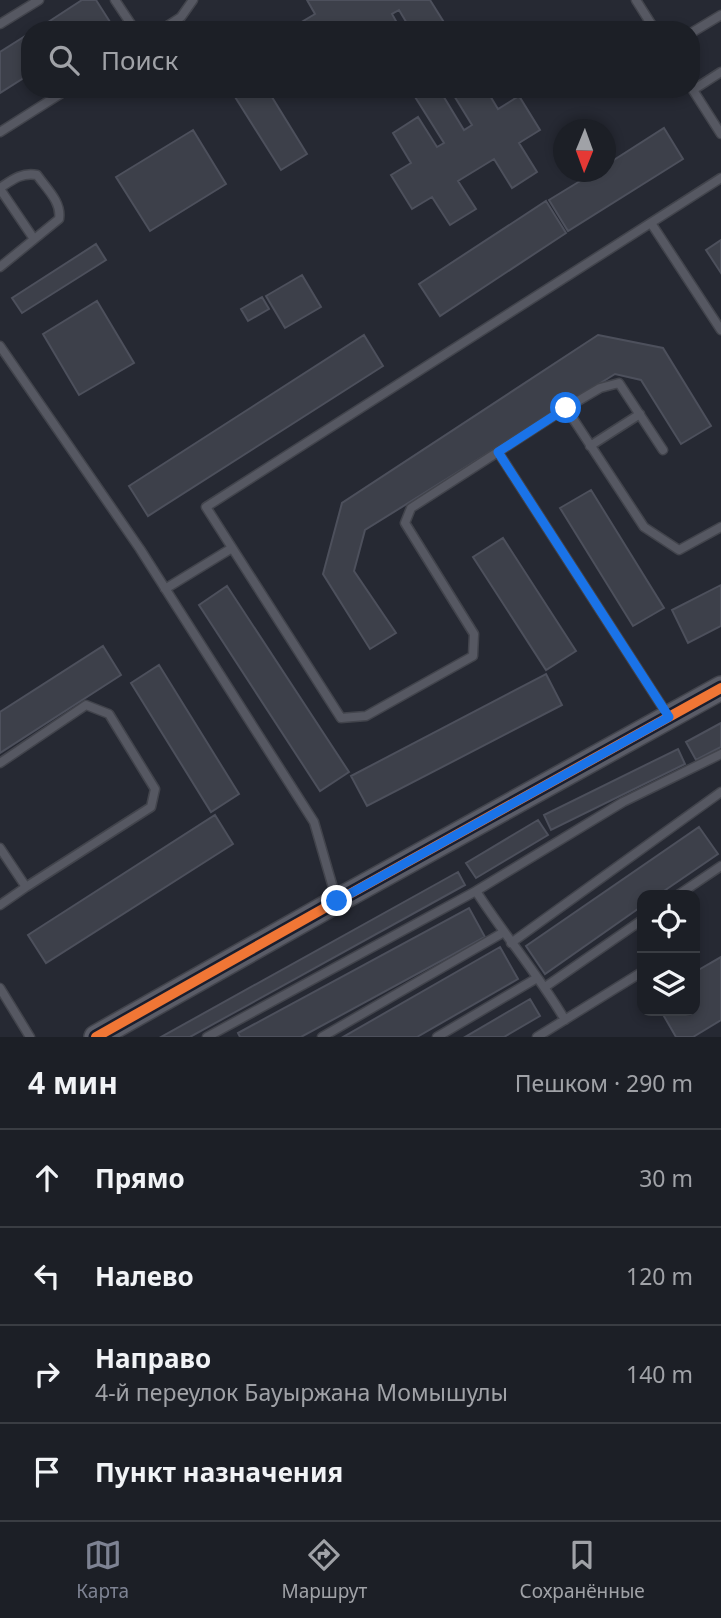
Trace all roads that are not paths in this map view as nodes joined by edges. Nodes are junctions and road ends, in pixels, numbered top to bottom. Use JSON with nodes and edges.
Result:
{"nodes":[{"id":1,"x":39,"y":0,"type":"edge"},
{"id":2,"x":116,"y":0,"type":"edge"},
{"id":3,"x":193,"y":0,"type":"edge"},
{"id":4,"x":636,"y":0,"type":"edge"},
{"id":5,"x":721,"y":15,"type":"edge"},
{"id":6,"x":129,"y":21,"type":"edge"},
{"id":7,"x":175,"y":21,"type":"edge"},
{"id":8,"x":649,"y":21,"type":"edge"},
{"id":9,"x":0,"y":24,"type":"edge"},
{"id":10,"x":700,"y":28,"type":"edge"},
{"id":11,"x":721,"y":72,"type":"edge"},
{"id":12,"x":700,"y":84,"type":"edge"},
{"id":13,"x":54,"y":98,"type":"edge"},
{"id":14,"x":698,"y":98,"type":"edge"},
{"id":15,"x":0,"y":132,"type":"edge"},
{"id":16,"x":721,"y":134,"type":"edge"},
{"id":17,"x":721,"y":178,"type":"edge"},
{"id":18,"x":0,"y":188,"type":"edge"},
{"id":19,"x":650,"y":223,"type":"junction"},
{"id":20,"x":34,"y":239,"type":"junction"},
{"id":21,"x":2,"y":262,"type":"edge"},
{"id":22,"x":721,"y":330,"type":"edge"},
{"id":23,"x":0,"y":346,"type":"edge"},
{"id":24,"x":566,"y":408,"type":"junction"},
{"id":25,"x":640,"y":414,"type":"junction"},
{"id":26,"x":590,"y":446,"type":"junction"},
{"id":27,"x":663,"y":450,"type":"dead end"},
{"id":28,"x":498,"y":452,"type":"junction"},
{"id":29,"x":721,"y":527,"type":"edge"},
{"id":30,"x":232,"y":548,"type":"junction"},
{"id":31,"x":165,"y":589,"type":"junction"},
{"id":32,"x":721,"y":688,"type":"edge"},
{"id":33,"x":669,"y":717,"type":"junction"},
{"id":34,"x":721,"y":754,"type":"edge"},
{"id":35,"x":0,"y":763,"type":"edge"},
{"id":36,"x":721,"y":792,"type":"edge"},
{"id":37,"x":0,"y":848,"type":"edge"},
{"id":38,"x":721,"y":866,"type":"edge"},
{"id":39,"x":26,"y":887,"type":"junction"},
{"id":40,"x":685,"y":890,"type":"edge"},
{"id":41,"x":476,"y":891,"type":"junction"},
{"id":42,"x":337,"y":901,"type":"junction"},
{"id":43,"x":0,"y":905,"type":"edge"},
{"id":44,"x":637,"y":923,"type":"edge"},
{"id":45,"x":504,"y":932,"type":"junction"},
{"id":46,"x":512,"y":943,"type":"junction"},
{"id":47,"x":637,"y":975,"type":"edge"},
{"id":48,"x":537,"y":978,"type":"junction"},
{"id":49,"x":545,"y":987,"type":"junction"},
{"id":50,"x":0,"y":988,"type":"edge"},
{"id":51,"x":565,"y":1020,"type":"junction"},
{"id":52,"x":30,"y":1037,"type":"edge"},
{"id":53,"x":96,"y":1037,"type":"edge"},
{"id":54,"x":207,"y":1037,"type":"edge"},
{"id":55,"x":322,"y":1037,"type":"edge"},
{"id":56,"x":437,"y":1037,"type":"edge"},
{"id":57,"x":537,"y":1037,"type":"edge"}],
"edges":[{"from":1,"to":9,"type":"lane"},
{"from":2,"to":6,"type":"lane"},
{"from":3,"to":7,"type":"lane"},
{"from":4,"to":8,"type":"lane"},
{"from":5,"to":10,"type":"lane"},
{"from":11,"to":12,"type":"lane"},
{"from":13,"to":15,"type":"lane"},
{"from":14,"to":16,"type":"lane"},
{"from":17,"to":19,"type":"lane"},
{"from":18,"to":20,"type":"lane"},
{"from":18,"to":20,"type":"lane"},
{"from":19,"to":22,"type":"lane"},
{"from":19,"to":30,"type":"lane"},
{"from":20,"to":21,"type":"lane"},
{"from":23,"to":31,"type":"lane"},
{"from":24,"to":25,"type":"lane"},
{"from":24,"to":26,"type":"lane"},
{"from":24,"to":28,"type":"lane"},
{"from":25,"to":26,"type":"lane"},
{"from":25,"to":27,"type":"lane"},
{"from":26,"to":29,"type":"lane"},
{"from":28,"to":30,"type":"lane"},
{"from":28,"to":33,"type":"lane"},
{"from":30,"to":31,"type":"lane"},
{"from":31,"to":42,"type":"lane"},
{"from":32,"to":33,"type":"street"},
{"from":33,"to":42,"type":"street"},
{"from":34,"to":41,"type":"lane"},
{"from":35,"to":39,"type":"lane"},
{"from":36,"to":46,"type":"lane"},
{"from":37,"to":39,"type":"lane"},
{"from":38,"to":40,"type":"lane"},
{"from":39,"to":43,"type":"lane"},
{"from":41,"to":45,"type":"lane"},
{"from":41,"to":54,"type":"lane"},
{"from":42,"to":53,"type":"street"},
{"from":44,"to":49,"type":"lane"},
{"from":45,"to":46,"type":"lane"},
{"from":45,"to":55,"type":"lane"},
{"from":46,"to":48,"type":"lane"},
{"from":47,"to":51,"type":"lane"},
{"from":48,"to":49,"type":"lane"},
{"from":48,"to":56,"type":"lane"},
{"from":49,"to":51,"type":"lane"},
{"from":50,"to":52,"type":"lane"},
{"from":51,"to":57,"type":"lane"}]}
